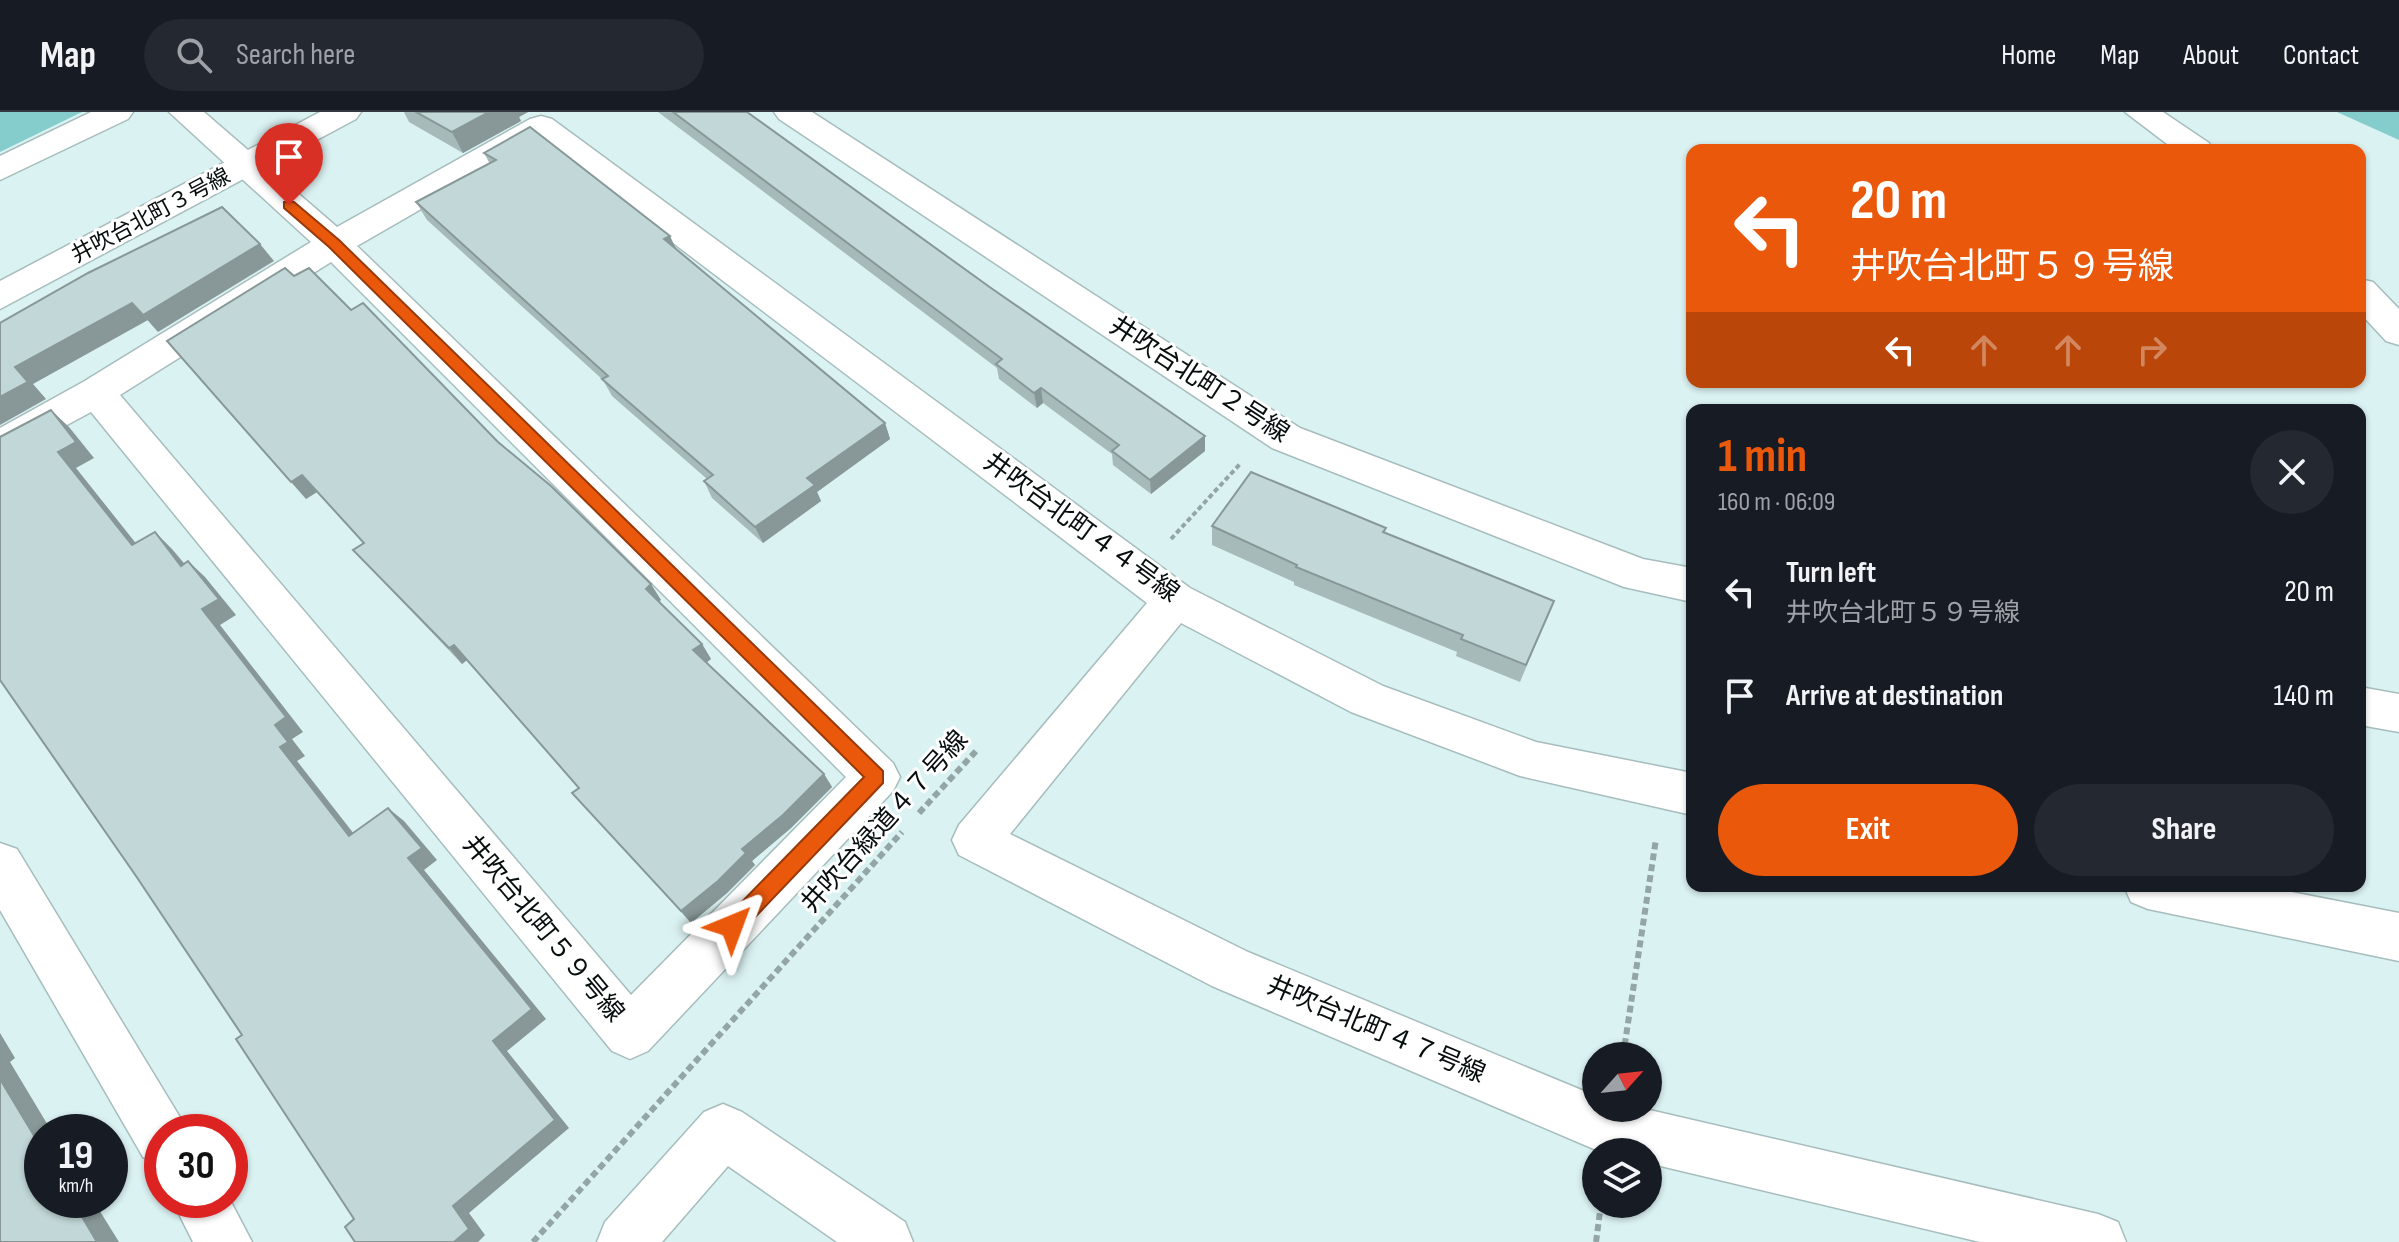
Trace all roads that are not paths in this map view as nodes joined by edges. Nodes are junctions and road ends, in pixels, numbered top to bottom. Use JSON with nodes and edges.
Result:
{"nodes":[{"id":1,"x":117,"y":112,"type":"edge"},
{"id":2,"x":185,"y":112,"type":"edge"},
{"id":3,"x":345,"y":112,"type":"edge"},
{"id":4,"x":790,"y":112,"type":"edge"},
{"id":5,"x":2141,"y":112,"type":"edge"},
{"id":6,"x":2188,"y":144,"type":"edge"},
{"id":7,"x":244,"y":166,"type":"junction"},
{"id":8,"x":0,"y":169,"type":"edge"},
{"id":9,"x":334,"y":244,"type":"junction"},
{"id":10,"x":0,"y":297,"type":"edge"},
{"id":11,"x":2366,"y":297,"type":"edge"},
{"id":12,"x":2399,"y":332,"type":"edge"},
{"id":13,"x":96,"y":392,"type":"junction"},
{"id":14,"x":0,"y":446,"type":"edge"},
{"id":15,"x":1686,"y":584,"type":"edge"},
{"id":16,"x":1157,"y":586,"type":"junction"},
{"id":17,"x":2366,"y":707,"type":"edge"},
{"id":18,"x":2399,"y":713,"type":"edge"},
{"id":19,"x":1678,"y":791,"type":"edge"},
{"id":20,"x":0,"y":865,"type":"edge"},
{"id":21,"x":2178,"y":892,"type":"edge"},
{"id":22,"x":2399,"y":937,"type":"edge"},
{"id":23,"x":148,"y":1114,"type":"edge"},
{"id":24,"x":210,"y":1218,"type":"edge"},
{"id":25,"x":224,"y":1242,"type":"edge"},
{"id":26,"x":625,"y":1242,"type":"edge"},
{"id":27,"x":885,"y":1242,"type":"edge"},
{"id":28,"x":2098,"y":1242,"type":"edge"}],
"edges":[{"from":1,"to":8,"type":"street"},
{"from":2,"to":7,"type":"street","name":"井吹台北町５９号線"},
{"from":3,"to":7,"type":"street","name":"井吹台北町３号線"},
{"from":4,"to":15,"type":"street","name":"井吹台北町２号線"},
{"from":5,"to":6,"type":"street"},
{"from":7,"to":9,"type":"street","name":"井吹台北町５９号線"},
{"from":7,"to":10,"type":"street","name":"井吹台北町３号線"},
{"from":9,"to":13,"type":"street"},
{"from":9,"to":13,"type":"street","name":"井吹台北町５９号線"},
{"from":9,"to":16,"type":"street","name":"井吹台北町４４号線"},
{"from":11,"to":12,"type":"street"},
{"from":13,"to":14,"type":"street"},
{"from":16,"to":19,"type":"street","name":"井吹台北町４４号線"},
{"from":16,"to":28,"type":"street","name":"井吹台北町４７号線"},
{"from":17,"to":18,"type":"street"},
{"from":20,"to":23,"type":"street"},
{"from":21,"to":22,"type":"street"},
{"from":24,"to":25,"type":"street"},
{"from":26,"to":27,"type":"street"}]}
